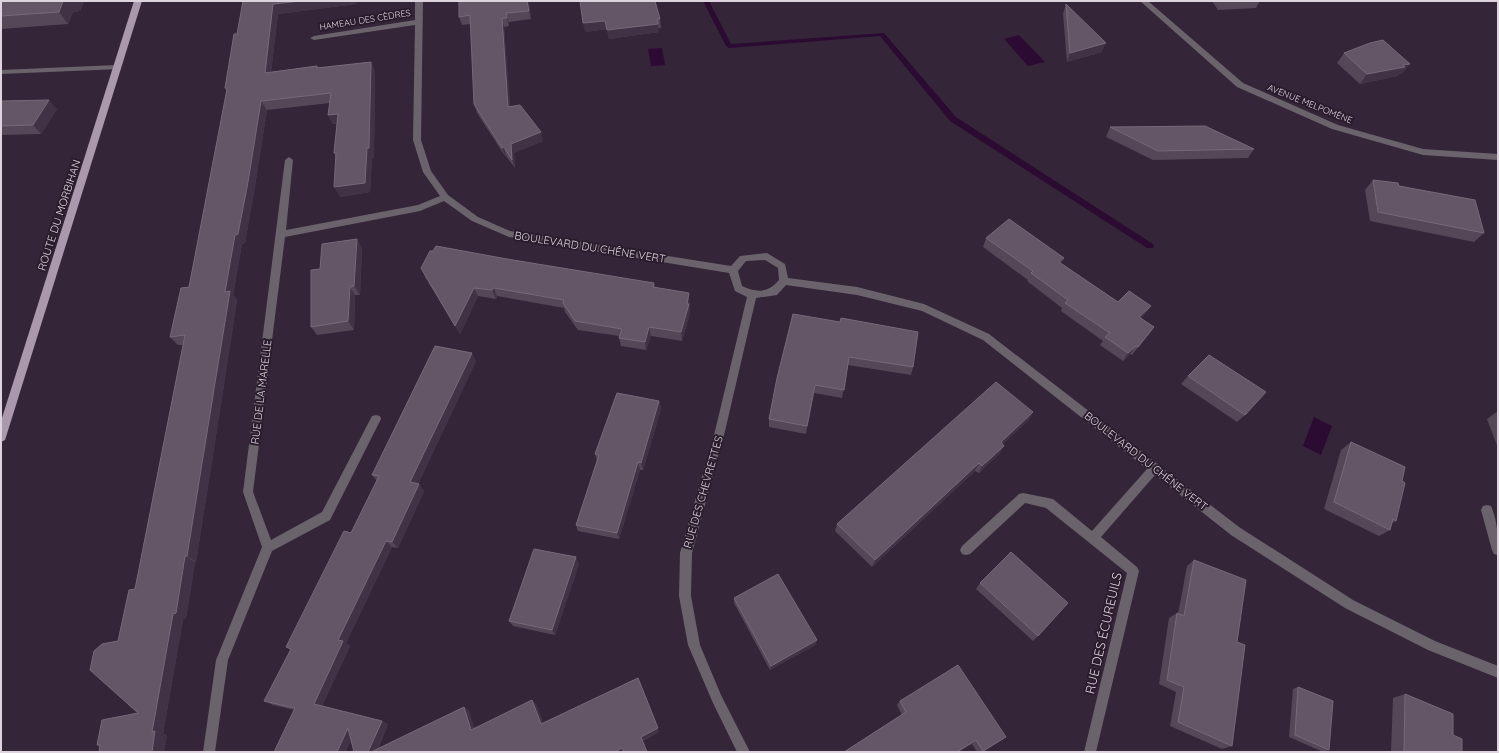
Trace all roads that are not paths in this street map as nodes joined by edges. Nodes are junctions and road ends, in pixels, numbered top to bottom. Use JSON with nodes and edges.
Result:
{"nodes":[{"id":1,"x":138,"y":1,"type":"edge"},
{"id":2,"x":419,"y":1,"type":"edge"},
{"id":3,"x":1144,"y":1,"type":"edge"},
{"id":4,"x":419,"y":22,"type":"junction"},
{"id":5,"x":314,"y":38,"type":"dead end"},
{"id":6,"x":118,"y":67,"type":"junction"},
{"id":7,"x":1,"y":72,"type":"edge"},
{"id":8,"x":1498,"y":157,"type":"edge"},
{"id":9,"x":289,"y":160,"type":"dead end"},
{"id":10,"x":445,"y":197,"type":"junction"},
{"id":11,"x":281,"y":234,"type":"junction"},
{"id":12,"x":733,"y":270,"type":"junction"},
{"id":13,"x":784,"y":281,"type":"junction"},
{"id":14,"x":752,"y":295,"type":"junction"},
{"id":15,"x":376,"y":419,"type":"dead end"},
{"id":16,"x":1,"y":437,"type":"edge"},
{"id":17,"x":1154,"y":468,"type":"junction"},
{"id":18,"x":1487,"y":510,"type":"dead end"},
{"id":19,"x":1093,"y":538,"type":"junction"},
{"id":20,"x":268,"y":547,"type":"junction"},
{"id":21,"x":966,"y":550,"type":"dead end"},
{"id":22,"x":1498,"y":550,"type":"edge"},
{"id":23,"x":1498,"y":672,"type":"edge"},
{"id":24,"x":209,"y":752,"type":"edge"},
{"id":25,"x":744,"y":752,"type":"edge"},
{"id":26,"x":1090,"y":752,"type":"edge"}],
"edges":[{"from":1,"to":6,"type":"main road","name":"ROUTE DU MORBIHAN"},
{"from":2,"to":4,"type":"street","name":"BOULEVARD DU CHÊNE VERT"},
{"from":3,"to":8,"type":"street","name":"AVENUE MELPOMÈNE"},
{"from":4,"to":5,"type":"street","name":"HAMEAU DES CÈDRES"},
{"from":4,"to":10,"type":"street","name":"BOULEVARD DU CHÊNE VERT"},
{"from":6,"to":7,"type":"street"},
{"from":6,"to":16,"type":"main road","name":"ROUTE DU MORBIHAN"},
{"from":9,"to":11,"type":"street","name":"RUE DE LA MARELLE"},
{"from":10,"to":11,"type":"street"},
{"from":10,"to":12,"type":"street","name":"BOULEVARD DU CHÊNE VERT"},
{"from":11,"to":20,"type":"street","name":"RUE DE LA MARELLE"},
{"from":12,"to":13,"type":"street"},
{"from":12,"to":14,"type":"street"},
{"from":13,"to":14,"type":"street"},
{"from":13,"to":17,"type":"street","name":"BOULEVARD DU CHÊNE VERT"},
{"from":14,"to":25,"type":"street","name":"RUE DES CHEVRETTES"},
{"from":15,"to":20,"type":"street"},
{"from":17,"to":19,"type":"street"},
{"from":17,"to":23,"type":"street","name":"BOULEVARD DU CHÊNE VERT"},
{"from":18,"to":22,"type":"street"},
{"from":19,"to":21,"type":"street","name":"RUE DES ÉCUREUILS"},
{"from":19,"to":26,"type":"street","name":"RUE DES ÉCUREUILS"},
{"from":20,"to":24,"type":"street"}]}
